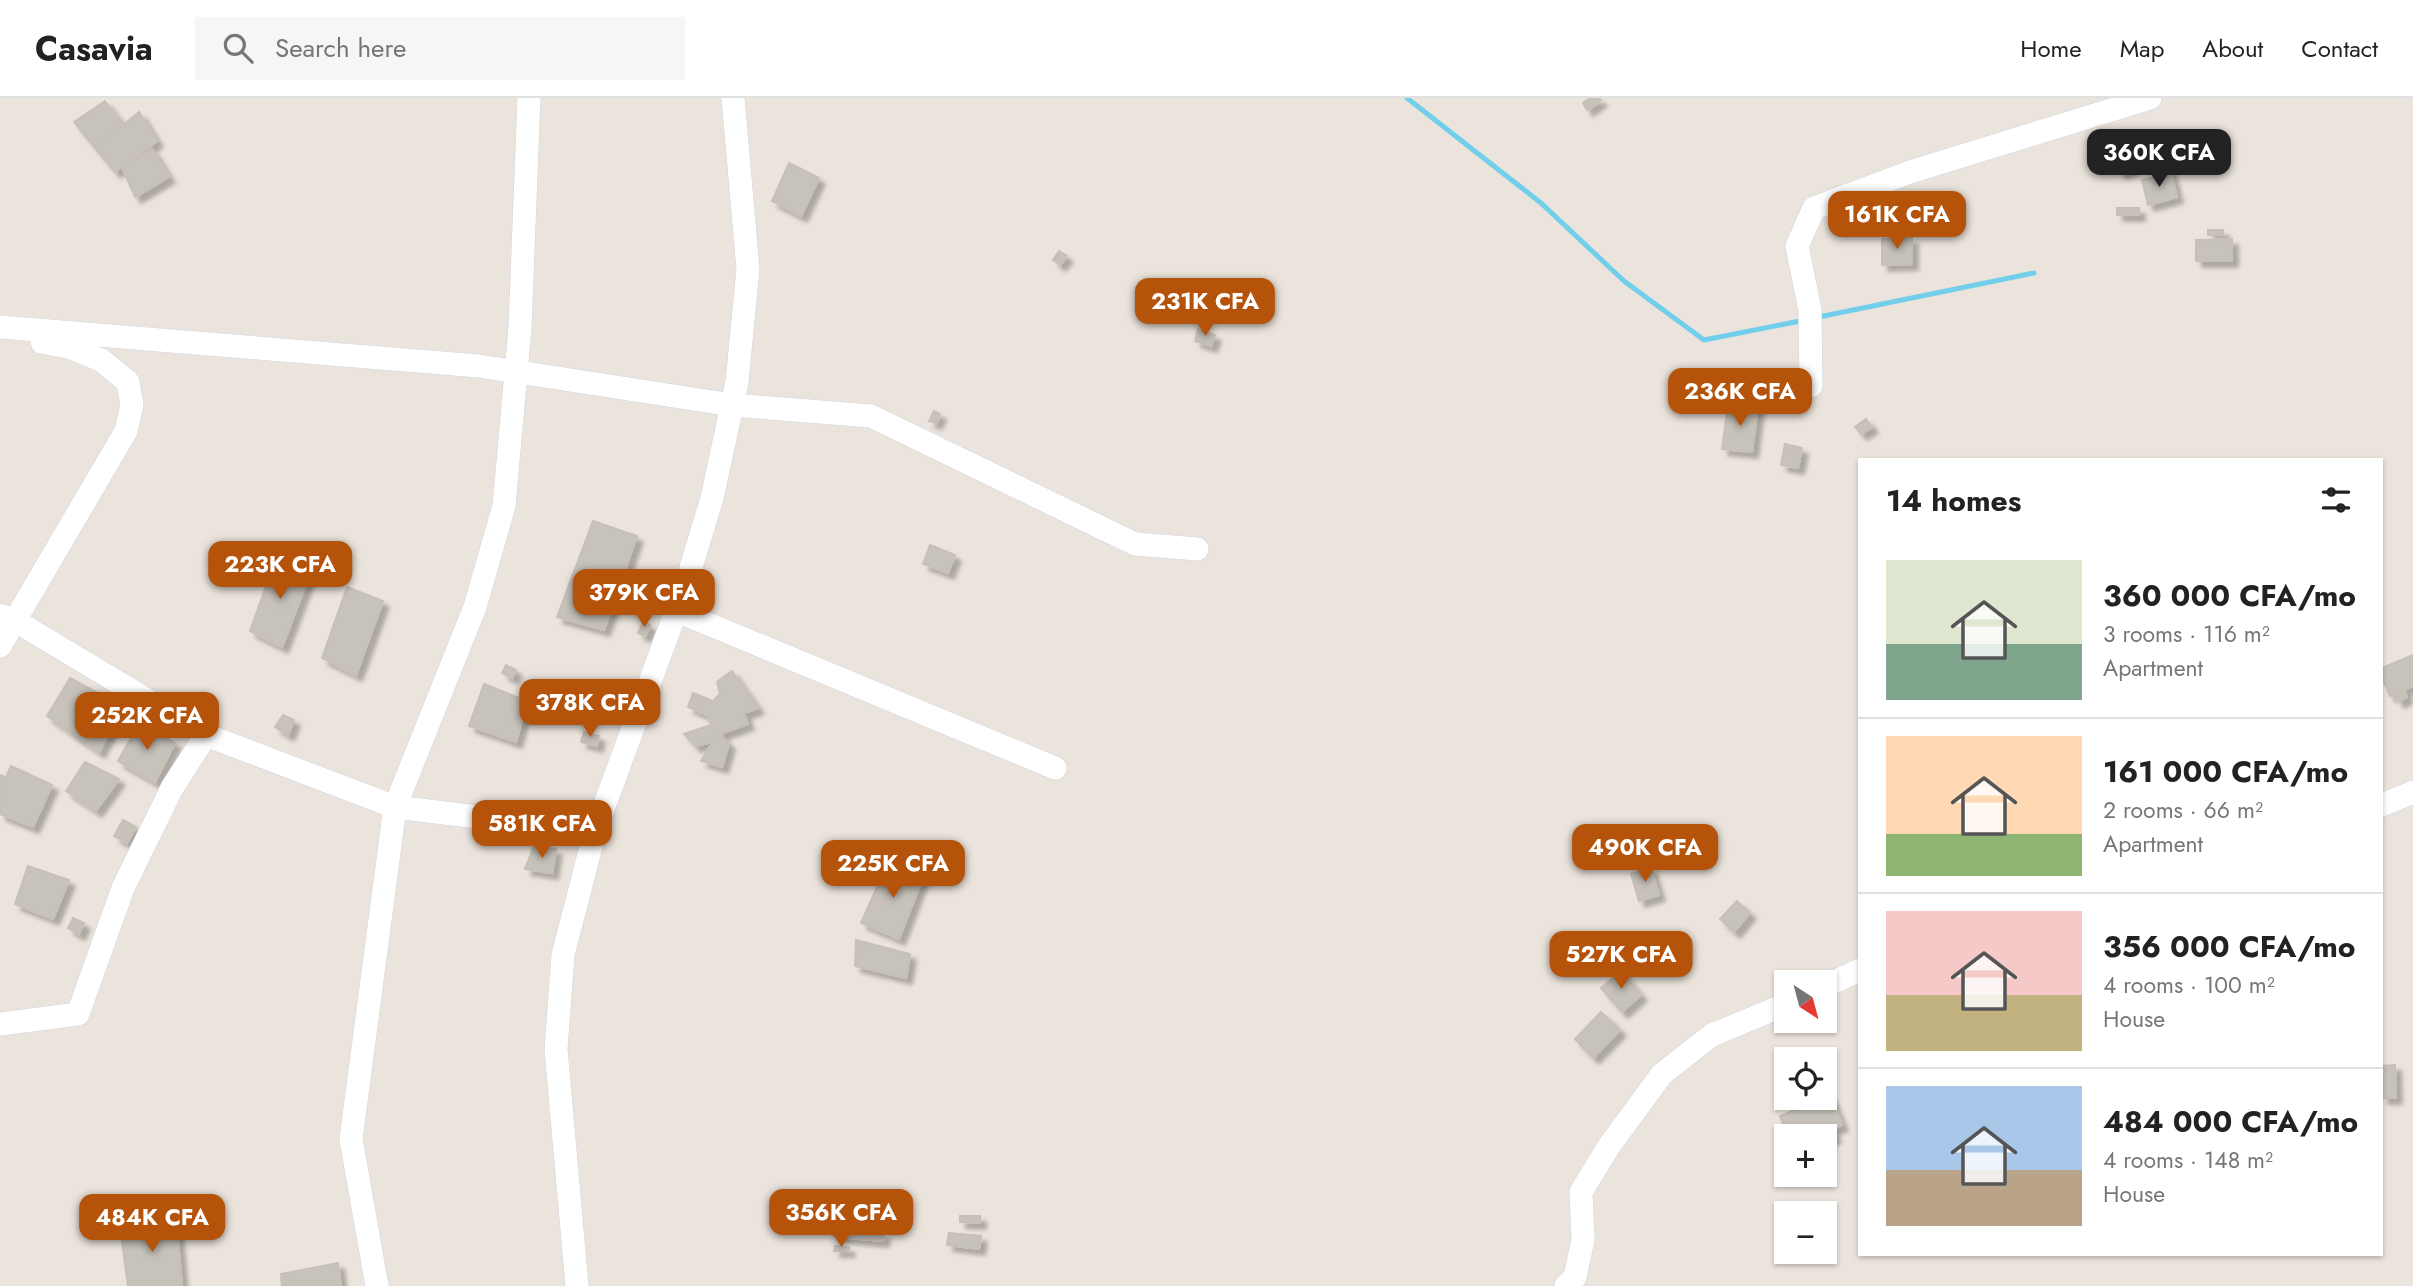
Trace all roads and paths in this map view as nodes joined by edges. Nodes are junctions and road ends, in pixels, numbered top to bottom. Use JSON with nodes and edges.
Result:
{"nodes":[{"id":1,"x":529,"y":98,"type":"edge"},
{"id":2,"x":733,"y":98,"type":"edge"},
{"id":3,"x":2150,"y":98,"type":"edge"},
{"id":4,"x":0,"y":327,"type":"edge"},
{"id":5,"x":0,"y":334,"type":"edge"},
{"id":6,"x":516,"y":372,"type":"junction"},
{"id":7,"x":1811,"y":386,"type":"dead end"},
{"id":8,"x":732,"y":405,"type":"junction"},
{"id":9,"x":1197,"y":549,"type":"dead end"},
{"id":10,"x":677,"y":611,"type":"junction"},
{"id":11,"x":7,"y":618,"type":"edge"},
{"id":12,"x":0,"y":646,"type":"edge"},
{"id":13,"x":206,"y":735,"type":"junction"},
{"id":14,"x":1055,"y":768,"type":"dead end"},
{"id":15,"x":2413,"y":792,"type":"edge"},
{"id":16,"x":2383,"y":804,"type":"edge"},
{"id":17,"x":395,"y":807,"type":"junction"},
{"id":18,"x":595,"y":831,"type":"junction"},
{"id":19,"x":1858,"y":971,"type":"edge"},
{"id":20,"x":1838,"y":980,"type":"edge"},
{"id":21,"x":1774,"y":1009,"type":"edge"},
{"id":22,"x":0,"y":1024,"type":"edge"},
{"id":23,"x":377,"y":1286,"type":"edge"},
{"id":24,"x":577,"y":1286,"type":"edge"},
{"id":25,"x":1566,"y":1286,"type":"edge"}],
"edges":[{"from":1,"to":6,"type":"street"},
{"from":2,"to":8,"type":"street"},
{"from":3,"to":7,"type":"street"},
{"from":4,"to":6,"type":"street"},
{"from":5,"to":11,"type":"street"},
{"from":6,"to":8,"type":"street"},
{"from":6,"to":17,"type":"street"},
{"from":8,"to":9,"type":"street"},
{"from":8,"to":10,"type":"street"},
{"from":10,"to":14,"type":"street"},
{"from":10,"to":18,"type":"street"},
{"from":11,"to":12,"type":"street"},
{"from":11,"to":13,"type":"street"},
{"from":13,"to":17,"type":"street"},
{"from":13,"to":22,"type":"street"},
{"from":15,"to":16,"type":"street"},
{"from":17,"to":18,"type":"street"},
{"from":17,"to":23,"type":"street"},
{"from":18,"to":24,"type":"street"},
{"from":19,"to":20,"type":"street"},
{"from":21,"to":25,"type":"street"}]}
